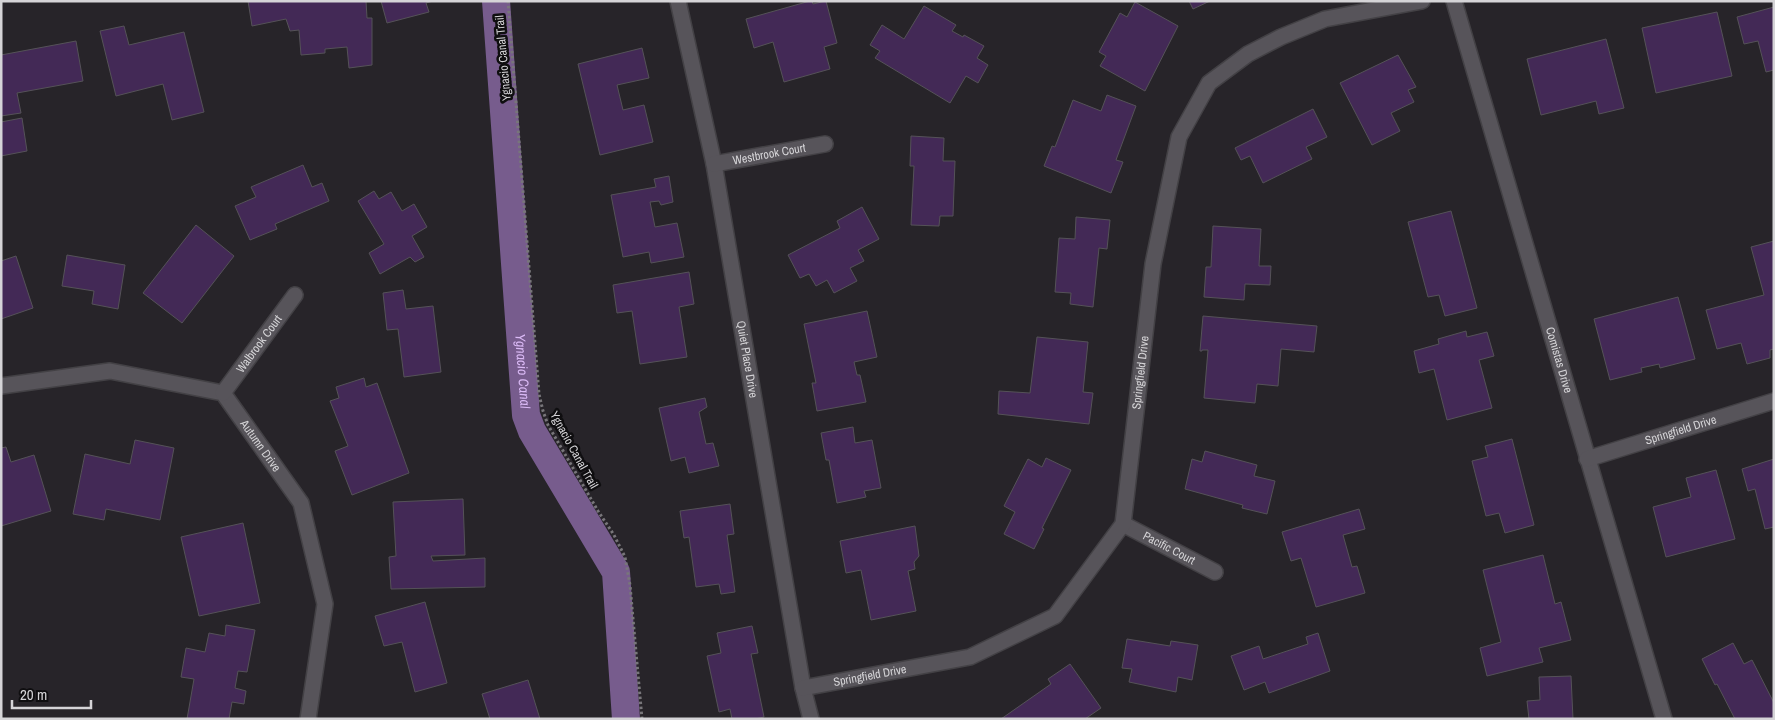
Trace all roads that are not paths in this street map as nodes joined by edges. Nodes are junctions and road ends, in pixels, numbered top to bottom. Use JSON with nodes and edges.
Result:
{"nodes":[{"id":1,"x":678,"y":1,"type":"edge"},
{"id":2,"x":1422,"y":1,"type":"edge"},
{"id":3,"x":1454,"y":1,"type":"edge"},
{"id":4,"x":825,"y":144,"type":"dead end"},
{"id":5,"x":714,"y":164,"type":"junction"},
{"id":6,"x":295,"y":295,"type":"dead end"},
{"id":7,"x":1,"y":386,"type":"edge"},
{"id":8,"x":223,"y":393,"type":"junction"},
{"id":9,"x":1774,"y":401,"type":"edge"},
{"id":10,"x":1586,"y":459,"type":"junction"},
{"id":11,"x":1123,"y":524,"type":"junction"},
{"id":12,"x":1215,"y":572,"type":"dead end"},
{"id":13,"x":803,"y":688,"type":"junction"},
{"id":14,"x":308,"y":719,"type":"edge"},
{"id":15,"x":811,"y":719,"type":"edge"},
{"id":16,"x":1664,"y":719,"type":"edge"}],
"edges":[{"from":1,"to":5,"type":"street","name":"Quiet Place Drive"},
{"from":2,"to":11,"type":"street","name":"Springfield Drive"},
{"from":3,"to":10,"type":"street","name":"Comistas Drive"},
{"from":4,"to":5,"type":"street","name":"Westbrook Court"},
{"from":5,"to":13,"type":"street","name":"Quiet Place Drive"},
{"from":6,"to":8,"type":"street","name":"Walbrook Court"},
{"from":7,"to":8,"type":"street"},
{"from":8,"to":14,"type":"street","name":"Autumn Drive"},
{"from":9,"to":10,"type":"street","name":"Springfield Drive"},
{"from":10,"to":16,"type":"street","name":"Comistas Drive"},
{"from":11,"to":12,"type":"street","name":"Pacific Court"},
{"from":11,"to":13,"type":"street","name":"Springfield Drive"},
{"from":13,"to":15,"type":"street","name":"Quiet Place Drive"}]}
